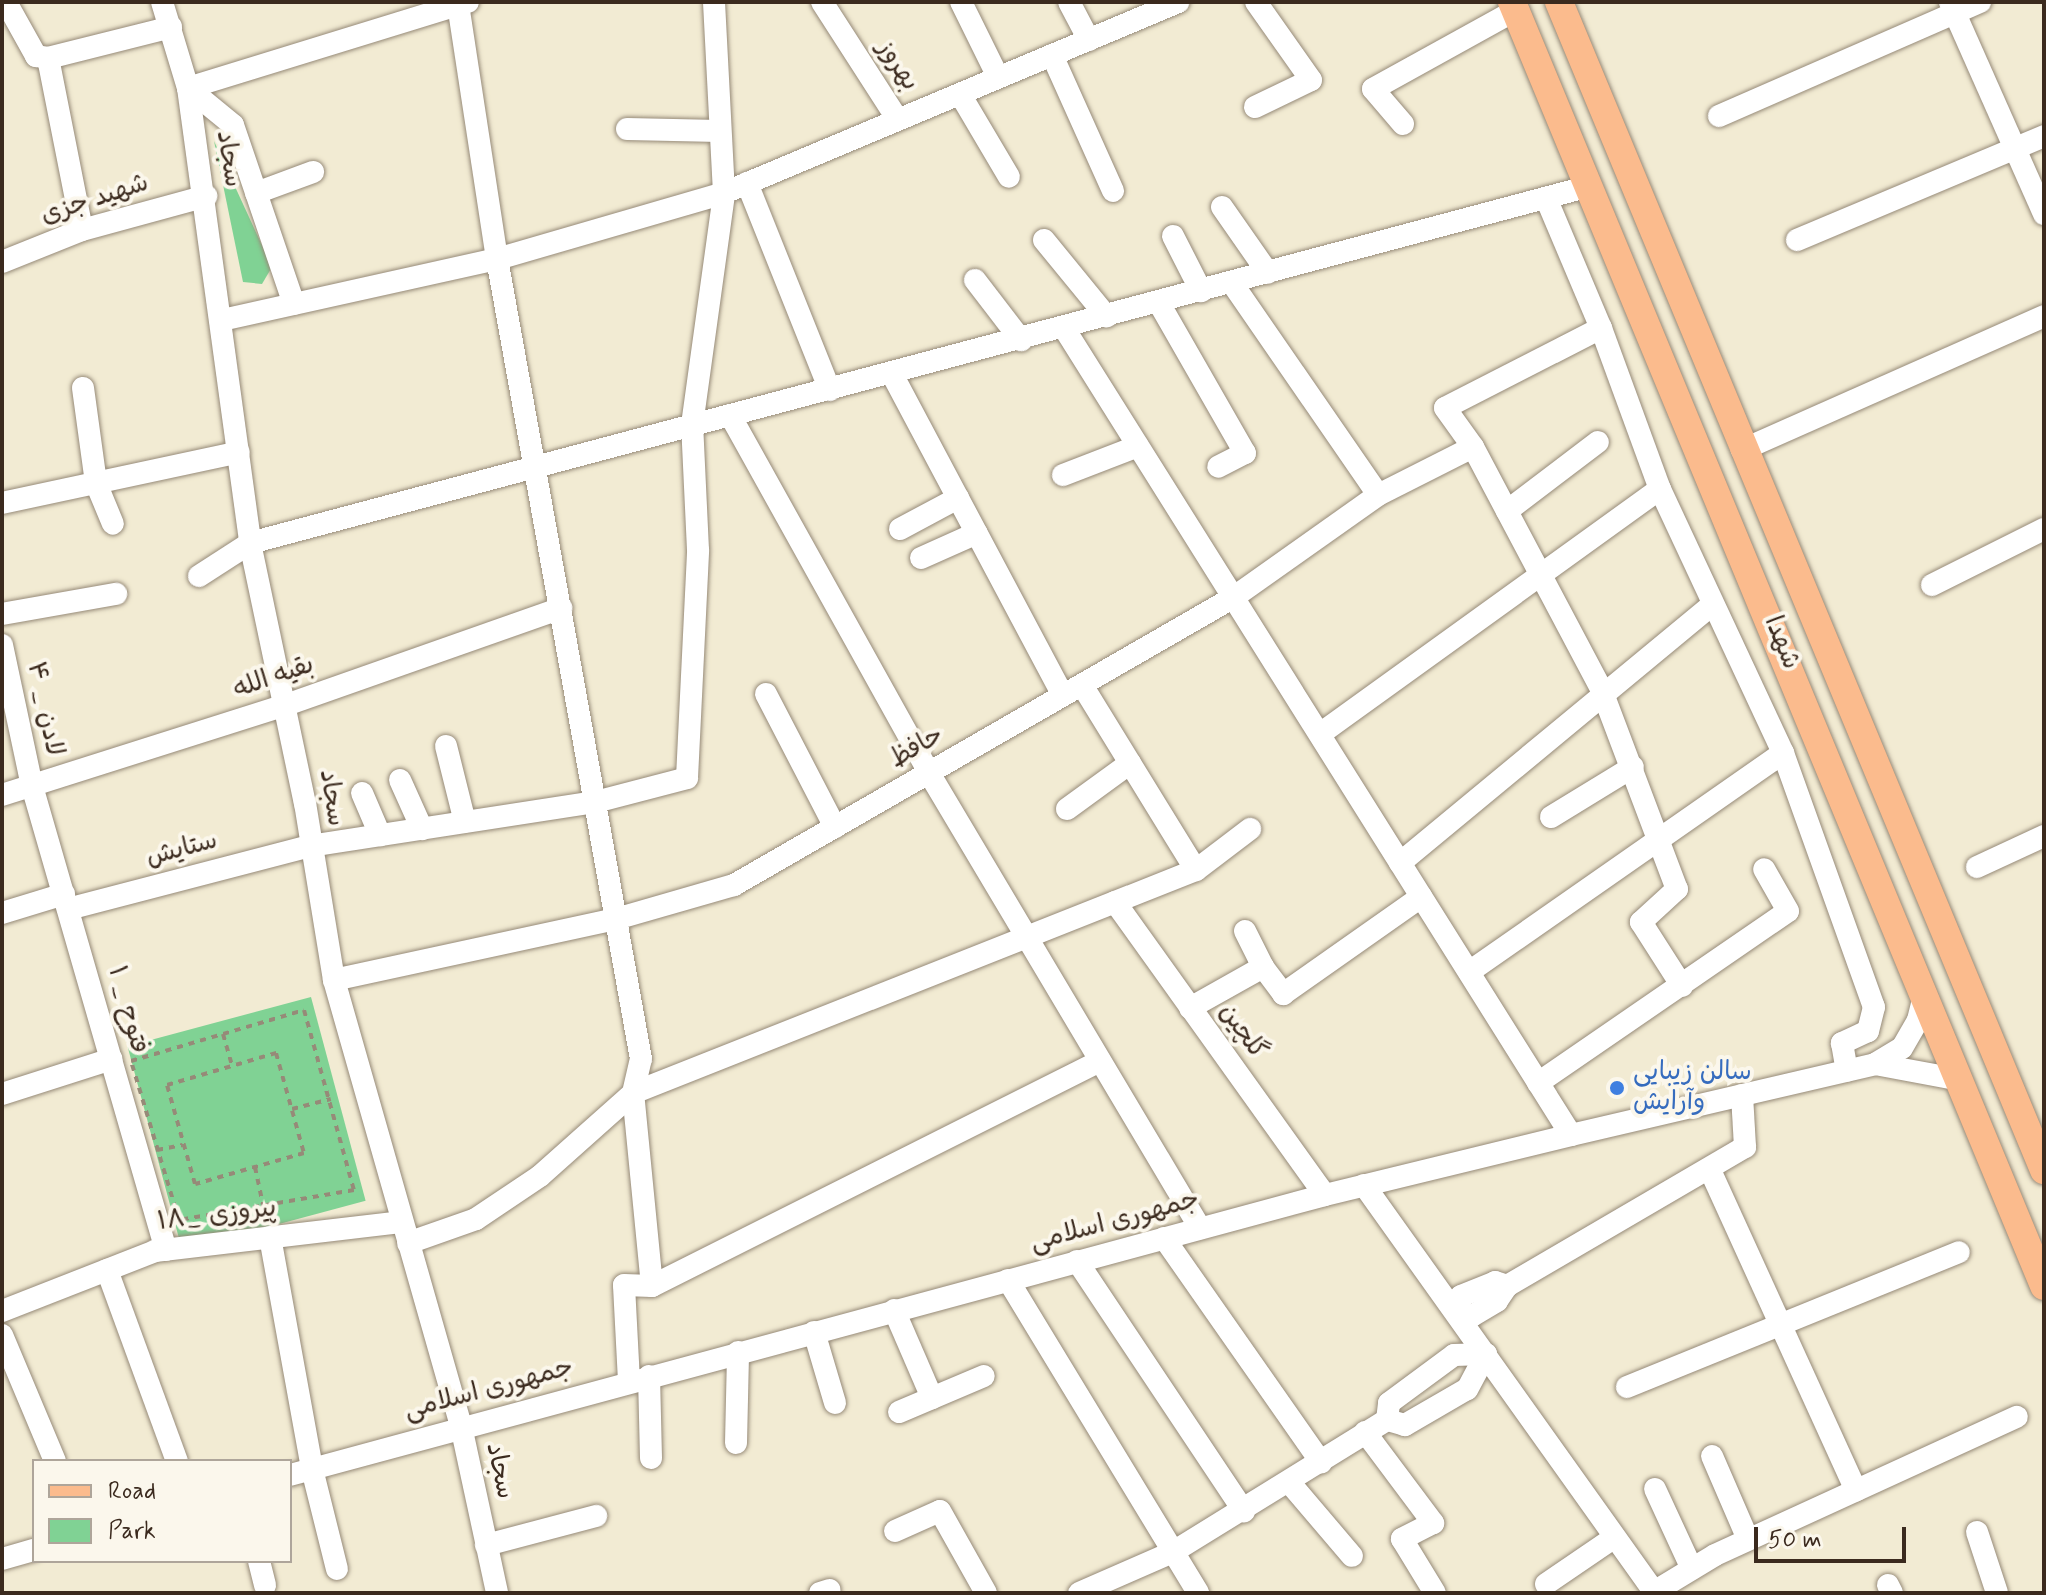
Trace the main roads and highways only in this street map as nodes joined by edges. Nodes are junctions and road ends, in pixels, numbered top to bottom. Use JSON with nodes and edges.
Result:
{"nodes":[{"id":1,"x":1559,"y":2,"type":"edge"},
{"id":2,"x":1514,"y":6,"type":"edge"},
{"id":3,"x":1791,"y":566,"type":"junction"},
{"id":4,"x":1755,"y":582,"type":"junction"},
{"id":5,"x":1962,"y":1087,"type":"junction"},
{"id":6,"x":2044,"y":1170,"type":"edge"},
{"id":7,"x":2044,"y":1238,"type":"edge"},
{"id":8,"x":2044,"y":1286,"type":"edge"}],
"edges":[{"from":1,"to":3,"type":"main road","name":"شهدا"},
{"from":2,"to":4,"type":"main road","name":"شهدا"},
{"from":3,"to":4,"type":"main road"},
{"from":3,"to":6,"type":"main road","name":"شهدا"},
{"from":4,"to":5,"type":"main road","name":"شهدا"},
{"from":5,"to":7,"type":"main road"},
{"from":5,"to":8,"type":"main road","name":"شهدا"}]}
